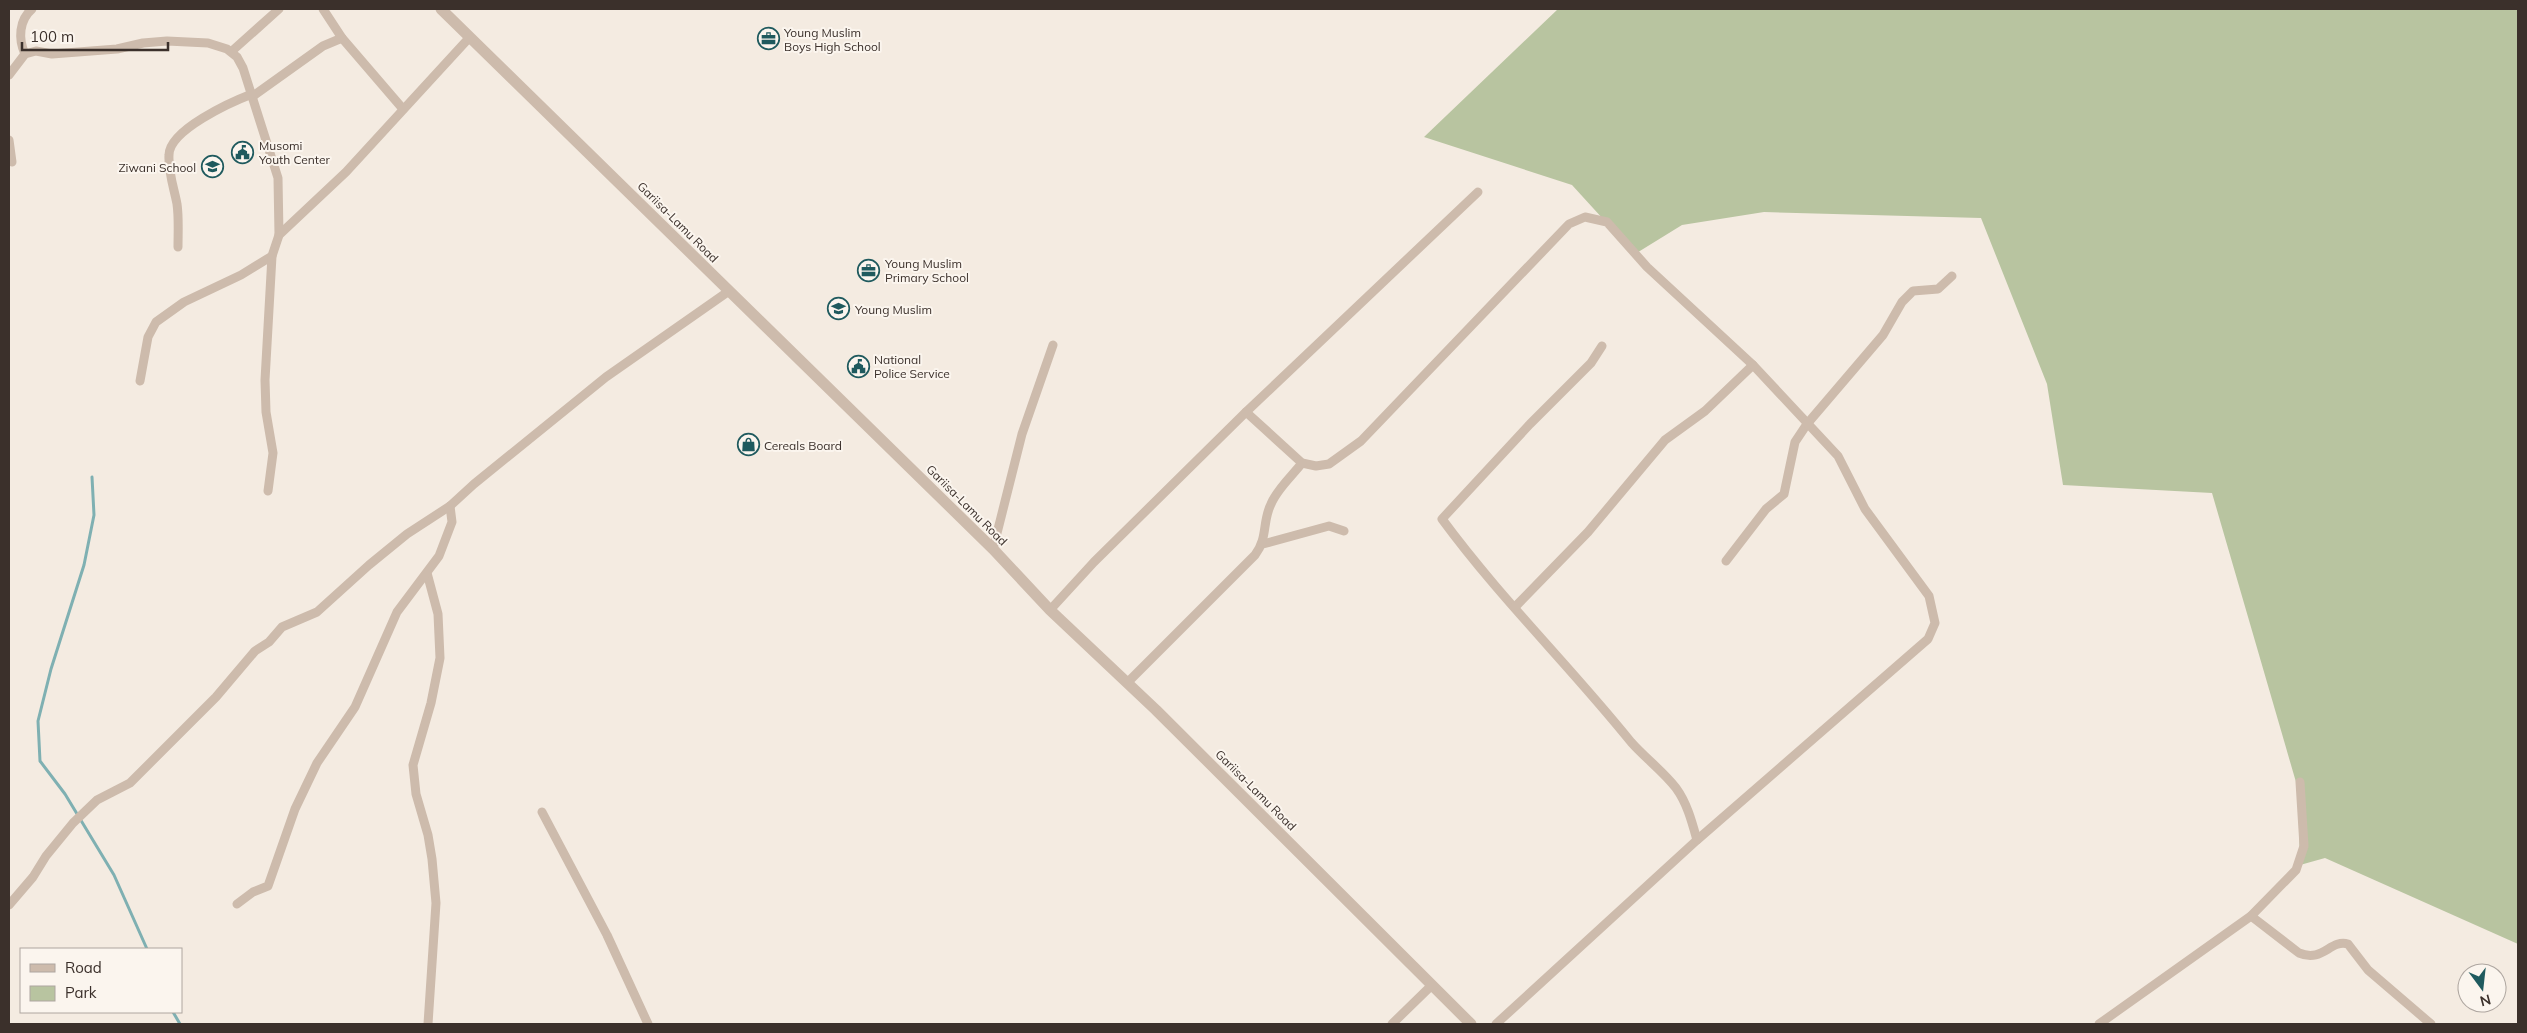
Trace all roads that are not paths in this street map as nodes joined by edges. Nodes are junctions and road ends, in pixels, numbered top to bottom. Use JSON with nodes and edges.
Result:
{"nodes":[{"id":1,"x":32,"y":9,"type":"edge"},
{"id":2,"x":279,"y":9,"type":"edge"},
{"id":3,"x":323,"y":9,"type":"edge"},
{"id":4,"x":441,"y":9,"type":"edge"},
{"id":5,"x":342,"y":38,"type":"junction"},
{"id":6,"x":469,"y":38,"type":"junction"},
{"id":7,"x":232,"y":52,"type":"junction"},
{"id":8,"x":25,"y":54,"type":"junction"},
{"id":9,"x":9,"y":75,"type":"edge"},
{"id":10,"x":252,"y":95,"type":"junction"},
{"id":11,"x":403,"y":109,"type":"junction"},
{"id":12,"x":9,"y":140,"type":"edge"},
{"id":13,"x":12,"y":162,"type":"dead end"},
{"id":14,"x":1478,"y":192,"type":"dead end"},
{"id":15,"x":279,"y":235,"type":"junction"},
{"id":16,"x":178,"y":247,"type":"dead end"},
{"id":17,"x":272,"y":256,"type":"junction"},
{"id":18,"x":1952,"y":276,"type":"dead end"},
{"id":19,"x":729,"y":291,"type":"junction"},
{"id":20,"x":1053,"y":345,"type":"dead end"},
{"id":21,"x":1602,"y":346,"type":"dead end"},
{"id":22,"x":1753,"y":365,"type":"junction"},
{"id":23,"x":140,"y":381,"type":"dead end"},
{"id":24,"x":1246,"y":412,"type":"junction"},
{"id":25,"x":1807,"y":424,"type":"junction"},
{"id":26,"x":1302,"y":463,"type":"junction"},
{"id":27,"x":268,"y":491,"type":"dead end"},
{"id":28,"x":450,"y":506,"type":"junction"},
{"id":29,"x":1344,"y":531,"type":"dead end"},
{"id":30,"x":1263,"y":544,"type":"junction"},
{"id":31,"x":993,"y":550,"type":"junction"},
{"id":32,"x":1726,"y":561,"type":"dead end"},
{"id":33,"x":428,"y":573,"type":"junction"},
{"id":34,"x":1515,"y":607,"type":"junction"},
{"id":35,"x":1050,"y":610,"type":"junction"},
{"id":36,"x":1127,"y":683,"type":"junction"},
{"id":37,"x":2300,"y":782,"type":"dead end"},
{"id":38,"x":542,"y":812,"type":"dead end"},
{"id":39,"x":1698,"y":840,"type":"junction"},
{"id":40,"x":237,"y":904,"type":"dead end"},
{"id":41,"x":9,"y":905,"type":"edge"},
{"id":42,"x":2251,"y":916,"type":"junction"},
{"id":43,"x":1432,"y":985,"type":"junction"},
{"id":44,"x":428,"y":1024,"type":"edge"},
{"id":45,"x":648,"y":1024,"type":"edge"},
{"id":46,"x":1392,"y":1024,"type":"edge"},
{"id":47,"x":1472,"y":1024,"type":"edge"},
{"id":48,"x":1496,"y":1024,"type":"edge"},
{"id":49,"x":2099,"y":1024,"type":"edge"},
{"id":50,"x":2431,"y":1024,"type":"edge"}],
"edges":[{"from":1,"to":8,"type":"street"},
{"from":2,"to":7,"type":"street"},
{"from":3,"to":5,"type":"street"},
{"from":4,"to":6,"type":"street","name":"Gariisa-Lamu Road"},
{"from":5,"to":10,"type":"street"},
{"from":5,"to":11,"type":"street"},
{"from":6,"to":11,"type":"street"},
{"from":6,"to":19,"type":"street","name":"Gariisa-Lamu Road"},
{"from":7,"to":8,"type":"street"},
{"from":7,"to":10,"type":"street"},
{"from":8,"to":9,"type":"street"},
{"from":10,"to":15,"type":"street"},
{"from":10,"to":16,"type":"street"},
{"from":11,"to":15,"type":"street"},
{"from":12,"to":13,"type":"street"},
{"from":14,"to":24,"type":"street"},
{"from":15,"to":17,"type":"street"},
{"from":17,"to":23,"type":"street"},
{"from":17,"to":27,"type":"street"},
{"from":18,"to":25,"type":"street"},
{"from":19,"to":28,"type":"street"},
{"from":19,"to":31,"type":"street","name":"Gariisa-Lamu Road"},
{"from":20,"to":31,"type":"street"},
{"from":21,"to":34,"type":"street"},
{"from":22,"to":25,"type":"street"},
{"from":22,"to":26,"type":"street"},
{"from":22,"to":34,"type":"street"},
{"from":24,"to":26,"type":"street"},
{"from":24,"to":35,"type":"street"},
{"from":25,"to":32,"type":"street"},
{"from":25,"to":39,"type":"street"},
{"from":26,"to":30,"type":"street"},
{"from":28,"to":33,"type":"street"},
{"from":28,"to":41,"type":"street"},
{"from":29,"to":30,"type":"street"},
{"from":30,"to":36,"type":"street"},
{"from":31,"to":35,"type":"street","name":"Gariisa-Lamu Road"},
{"from":33,"to":40,"type":"street"},
{"from":33,"to":44,"type":"street"},
{"from":34,"to":39,"type":"street"},
{"from":35,"to":36,"type":"street","name":"Gariisa-Lamu Road"},
{"from":36,"to":43,"type":"street","name":"Gariisa-Lamu Road"},
{"from":37,"to":42,"type":"street"},
{"from":38,"to":45,"type":"street"},
{"from":39,"to":48,"type":"street"},
{"from":42,"to":49,"type":"street"},
{"from":42,"to":50,"type":"street"},
{"from":43,"to":46,"type":"street"},
{"from":43,"to":47,"type":"street","name":"Gariisa-Lamu Road"}]}
